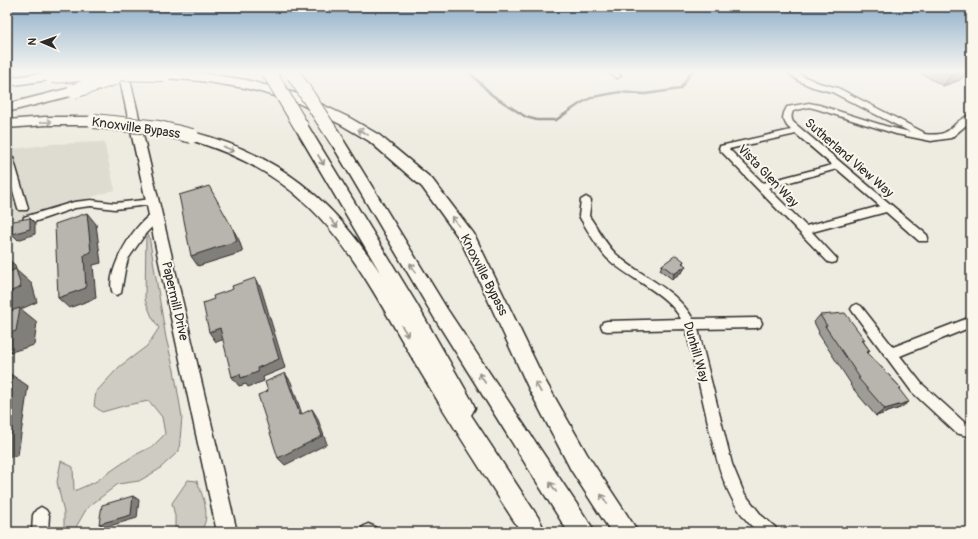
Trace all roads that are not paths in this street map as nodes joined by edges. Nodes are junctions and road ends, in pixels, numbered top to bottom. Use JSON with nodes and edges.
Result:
{"nodes":[{"id":1,"x":54,"y":96,"type":"edge"},
{"id":2,"x":129,"y":96,"type":"edge"},
{"id":3,"x":283,"y":96,"type":"edge"},
{"id":4,"x":291,"y":96,"type":"edge"},
{"id":5,"x":307,"y":96,"type":"edge"},
{"id":6,"x":845,"y":96,"type":"edge"},
{"id":7,"x":7,"y":108,"type":"edge"},
{"id":8,"x":971,"y":118,"type":"edge"},
{"id":9,"x":7,"y":124,"type":"edge"},
{"id":10,"x":797,"y":130,"type":"junction"},
{"id":11,"x":926,"y":137,"type":"junction"},
{"id":12,"x":7,"y":158,"type":"edge"},
{"id":13,"x":838,"y":166,"type":"junction"},
{"id":14,"x":761,"y":187,"type":"junction"},
{"id":15,"x":586,"y":200,"type":"dead end"},
{"id":16,"x":153,"y":202,"type":"junction"},
{"id":17,"x":23,"y":208,"type":"dead end"},
{"id":18,"x":887,"y":208,"type":"junction"},
{"id":19,"x":156,"y":216,"type":"junction"},
{"id":20,"x":28,"y":220,"type":"edge"},
{"id":21,"x":803,"y":231,"type":"junction"},
{"id":22,"x":923,"y":238,"type":"dead end"},
{"id":23,"x":832,"y":259,"type":"dead end"},
{"id":24,"x":117,"y":290,"type":"dead end"},
{"id":25,"x":857,"y":309,"type":"dead end"},
{"id":26,"x":971,"y":322,"type":"edge"},
{"id":27,"x":756,"y":323,"type":"dead end"},
{"id":28,"x":690,"y":325,"type":"junction"},
{"id":29,"x":607,"y":326,"type":"dead end"},
{"id":30,"x":891,"y":354,"type":"junction"},
{"id":31,"x":971,"y":430,"type":"edge"},
{"id":32,"x":41,"y":515,"type":"dead end"},
{"id":33,"x":532,"y":528,"type":"edge"},
{"id":34,"x":40,"y":532,"type":"edge"},
{"id":35,"x":227,"y":532,"type":"edge"},
{"id":36,"x":582,"y":532,"type":"edge"},
{"id":37,"x":625,"y":532,"type":"edge"},
{"id":38,"x":770,"y":532,"type":"edge"}],
"edges":[{"from":1,"to":7,"type":"highway","bridge":true},
{"from":2,"to":16,"type":"main road","name":"Papermill Drive"},
{"from":3,"to":33,"type":"highway","one_way":true,"bridge":true},
{"from":37,"to":4,"type":"highway","name":"Knoxville Bypass","one_way":true,"bridge":true},
{"from":36,"to":5,"type":"highway","one_way":true,"bridge":true},
{"from":6,"to":11,"type":"street"},
{"from":8,"to":11,"type":"street","name":"Sutherland View Way"},
{"from":9,"to":33,"type":"highway","name":"Knoxville Bypass","one_way":true,"bridge":true},
{"from":10,"to":11,"type":"street","name":"Sutherland View Way"},
{"from":10,"to":13,"type":"street","name":"Sutherland View Way"},
{"from":10,"to":14,"type":"street","name":"Vista Glen Way"},
{"from":12,"to":17,"type":"street"},
{"from":13,"to":14,"type":"street"},
{"from":13,"to":18,"type":"street","name":"Sutherland View Way"},
{"from":14,"to":21,"type":"street","name":"Vista Glen Way"},
{"from":15,"to":28,"type":"street","name":"Dunhill Way"},
{"from":16,"to":19,"type":"main road","name":"Papermill Drive"},
{"from":16,"to":20,"type":"street"},
{"from":18,"to":21,"type":"street"},
{"from":18,"to":22,"type":"street","name":"Sutherland View Way"},
{"from":19,"to":24,"type":"street"},
{"from":19,"to":35,"type":"main road","name":"Papermill Drive"},
{"from":21,"to":23,"type":"street","name":"Vista Glen Way"},
{"from":25,"to":30,"type":"street"},
{"from":26,"to":30,"type":"street"},
{"from":27,"to":28,"type":"street"},
{"from":28,"to":29,"type":"street"},
{"from":28,"to":38,"type":"street","name":"Dunhill Way"},
{"from":30,"to":31,"type":"street"},
{"from":32,"to":34,"type":"street"}]}
